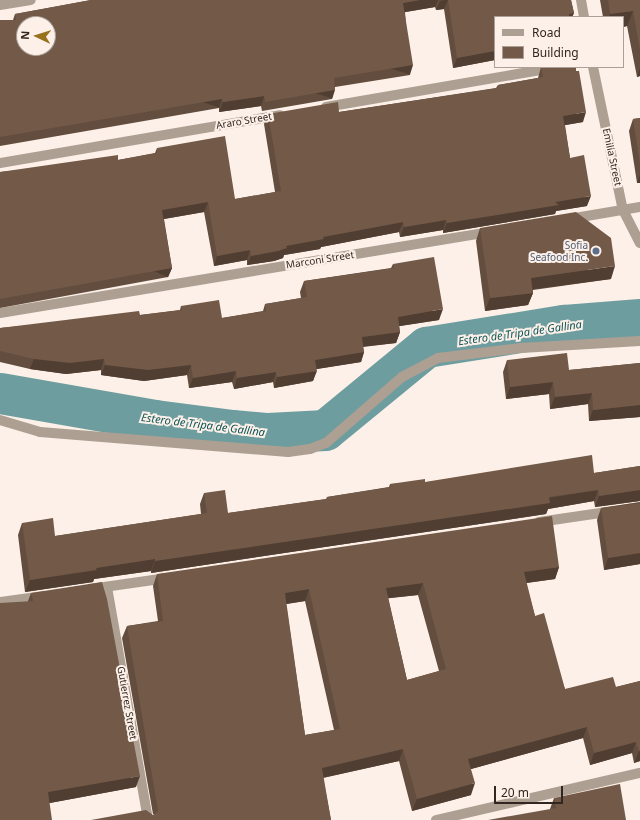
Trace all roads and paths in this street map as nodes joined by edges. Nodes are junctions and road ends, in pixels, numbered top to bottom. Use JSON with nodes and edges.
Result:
{"nodes":[{"id":1,"x":31,"y":0,"type":"edge"},
{"id":2,"x":581,"y":0,"type":"edge"},
{"id":3,"x":0,"y":5,"type":"edge"},
{"id":4,"x":584,"y":16,"type":"edge"},
{"id":5,"x":552,"y":68,"type":"edge"},
{"id":6,"x":593,"y":68,"type":"edge"},
{"id":7,"x":315,"y":109,"type":"edge"},
{"id":8,"x":291,"y":113,"type":"edge"},
{"id":9,"x":0,"y":162,"type":"edge"},
{"id":10,"x":640,"y":207,"type":"edge"},
{"id":11,"x":623,"y":210,"type":"junction"},
{"id":12,"x":560,"y":221,"type":"edge"},
{"id":13,"x":505,"y":230,"type":"edge"},
{"id":14,"x":640,"y":243,"type":"edge"},
{"id":15,"x":0,"y":313,"type":"edge"},
{"id":16,"x":640,"y":341,"type":"edge"},
{"id":17,"x":0,"y":420,"type":"edge"},
{"id":18,"x":640,"y":507,"type":"edge"},
{"id":19,"x":530,"y":523,"type":"edge"},
{"id":20,"x":178,"y":576,"type":"edge"},
{"id":21,"x":108,"y":586,"type":"junction"},
{"id":22,"x":77,"y":591,"type":"edge"},
{"id":23,"x":54,"y":594,"type":"edge"},
{"id":24,"x":0,"y":602,"type":"edge"},
{"id":25,"x":640,"y":773,"type":"edge"},
{"id":26,"x":148,"y":820,"type":"edge"},
{"id":27,"x":436,"y":820,"type":"edge"}],
"edges":[{"from":1,"to":3,"type":"street"},
{"from":2,"to":4,"type":"street"},
{"from":5,"to":7,"type":"street"},
{"from":6,"to":11,"type":"street","name":"Emilia Street"},
{"from":8,"to":9,"type":"street","name":"Araro Street"},
{"from":10,"to":11,"type":"street"},
{"from":11,"to":12,"type":"street"},
{"from":11,"to":14,"type":"street","name":"Emilia Street"},
{"from":13,"to":15,"type":"street","name":"Marconi Street"},
{"from":16,"to":17,"type":"street"},
{"from":18,"to":19,"type":"street"},
{"from":20,"to":21,"type":"street"},
{"from":21,"to":22,"type":"street"},
{"from":21,"to":26,"type":"street","name":"Gutierrez Street"},
{"from":23,"to":24,"type":"street"},
{"from":25,"to":27,"type":"street"}]}
